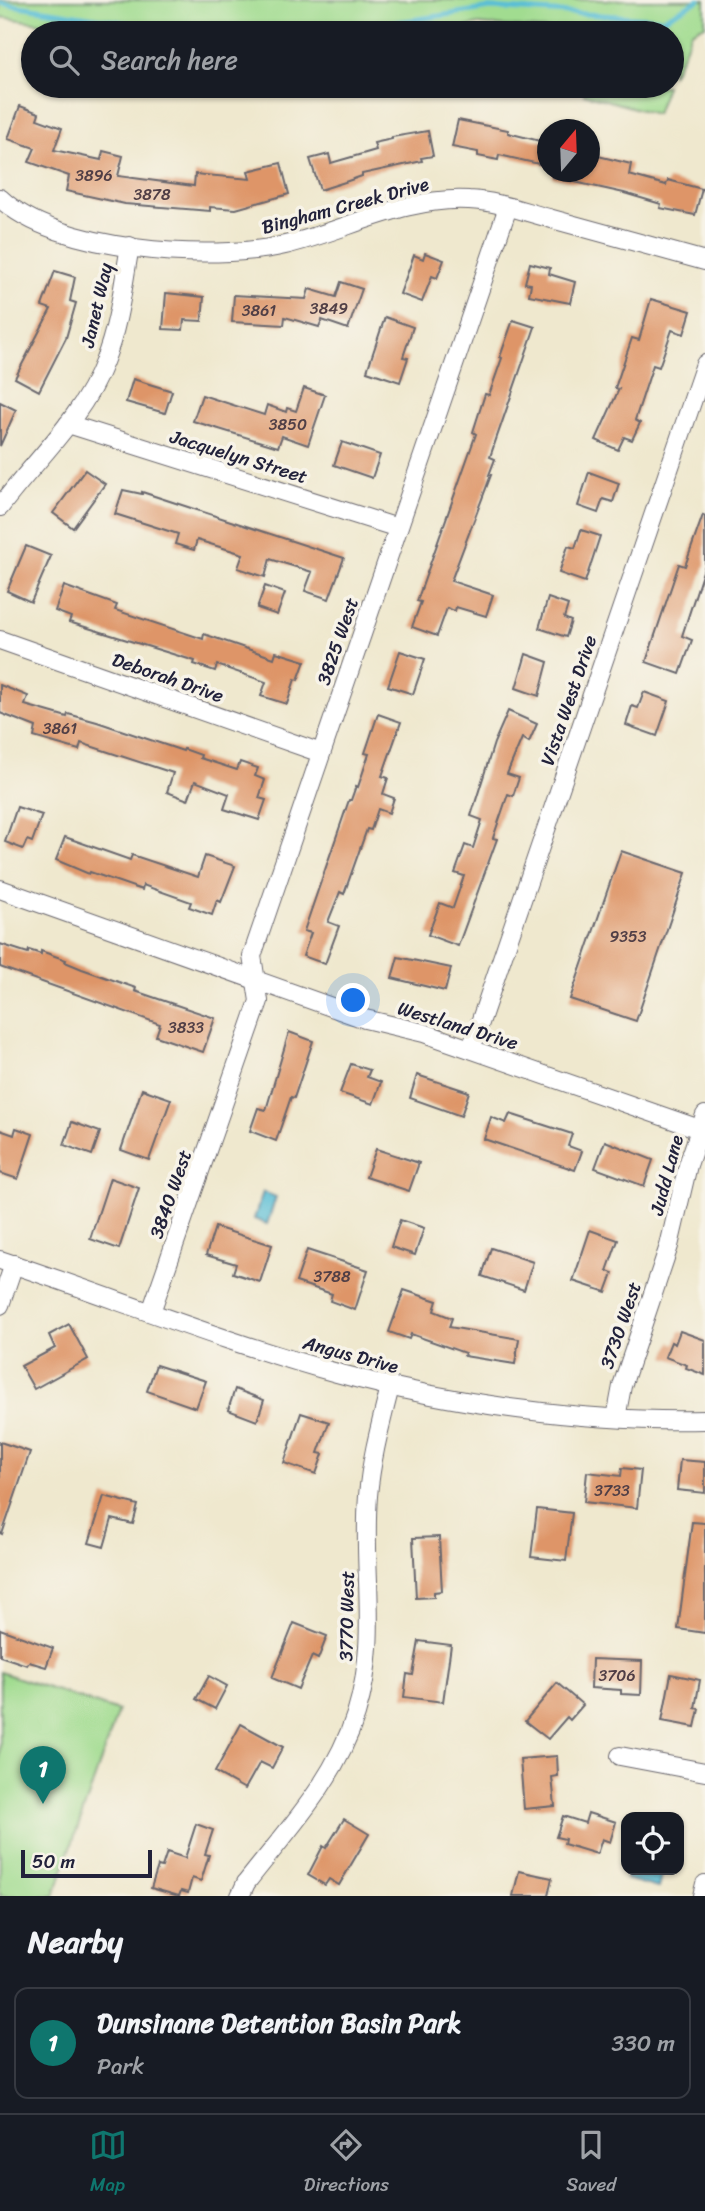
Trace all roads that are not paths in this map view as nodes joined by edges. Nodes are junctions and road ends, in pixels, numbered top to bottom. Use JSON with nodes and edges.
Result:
{"nodes":[{"id":1,"x":0,"y":198,"type":"edge"},
{"id":2,"x":508,"y":207,"type":"junction"},
{"id":3,"x":130,"y":246,"type":"junction"},
{"id":4,"x":705,"y":261,"type":"edge"},
{"id":5,"x":705,"y":364,"type":"edge"},
{"id":6,"x":68,"y":424,"type":"junction"},
{"id":7,"x":0,"y":507,"type":"edge"},
{"id":8,"x":398,"y":528,"type":"junction"},
{"id":9,"x":0,"y":640,"type":"edge"},
{"id":10,"x":321,"y":753,"type":"junction"},
{"id":11,"x":0,"y":889,"type":"edge"},
{"id":12,"x":255,"y":980,"type":"junction"},
{"id":13,"x":471,"y":1049,"type":"junction"},
{"id":14,"x":229,"y":1090,"type":"joint"},
{"id":15,"x":703,"y":1125,"type":"edge"},
{"id":16,"x":669,"y":1246,"type":"joint"},
{"id":17,"x":7,"y":1262,"type":"edge"},
{"id":18,"x":0,"y":1305,"type":"edge"},
{"id":19,"x":151,"y":1312,"type":"junction"},
{"id":20,"x":390,"y":1387,"type":"junction"},
{"id":21,"x":616,"y":1418,"type":"junction"},
{"id":22,"x":705,"y":1420,"type":"edge"},
{"id":23,"x":620,"y":1756,"type":"dead end"},
{"id":24,"x":705,"y":1772,"type":"edge"},
{"id":25,"x":705,"y":1884,"type":"edge"},
{"id":26,"x":240,"y":1896,"type":"edge"},
{"id":27,"x":702,"y":1896,"type":"edge"}],
"edges":[{"from":1,"to":3,"type":"street","name":"Bingham Creek Drive"},
{"from":2,"to":3,"type":"street","name":"Bingham Creek Drive"},
{"from":2,"to":4,"type":"street","name":"Bingham Creek Drive"},
{"from":2,"to":8,"type":"street","name":"3825 West"},
{"from":3,"to":6,"type":"street","name":"Janet Way"},
{"from":5,"to":13,"type":"street","name":"Vista West Drive"},
{"from":6,"to":7,"type":"street","name":"Janet Way"},
{"from":6,"to":8,"type":"street","name":"Jacquelyn Street"},
{"from":8,"to":10,"type":"street","name":"3825 West"},
{"from":9,"to":10,"type":"street","name":"Deborah Drive"},
{"from":10,"to":12,"type":"street","name":"3825 West"},
{"from":11,"to":12,"type":"street","name":"Westland Drive"},
{"from":12,"to":13,"type":"street","name":"Westland Drive"},
{"from":12,"to":14,"type":"street","name":"3825 West"},
{"from":13,"to":15,"type":"street","name":"Westland Drive"},
{"from":14,"to":19,"type":"street","name":"3840 West"},
{"from":15,"to":16,"type":"street","name":"Judd Lane"},
{"from":16,"to":21,"type":"street","name":"3730 West"},
{"from":17,"to":18,"type":"street"},
{"from":17,"to":19,"type":"street","name":"Angus Drive"},
{"from":19,"to":20,"type":"street","name":"Angus Drive"},
{"from":20,"to":21,"type":"street","name":"Angus Drive"},
{"from":20,"to":26,"type":"street","name":"3770 West"},
{"from":21,"to":22,"type":"street","name":"Angus Drive"},
{"from":23,"to":24,"type":"street"},
{"from":25,"to":27,"type":"street"}]}
